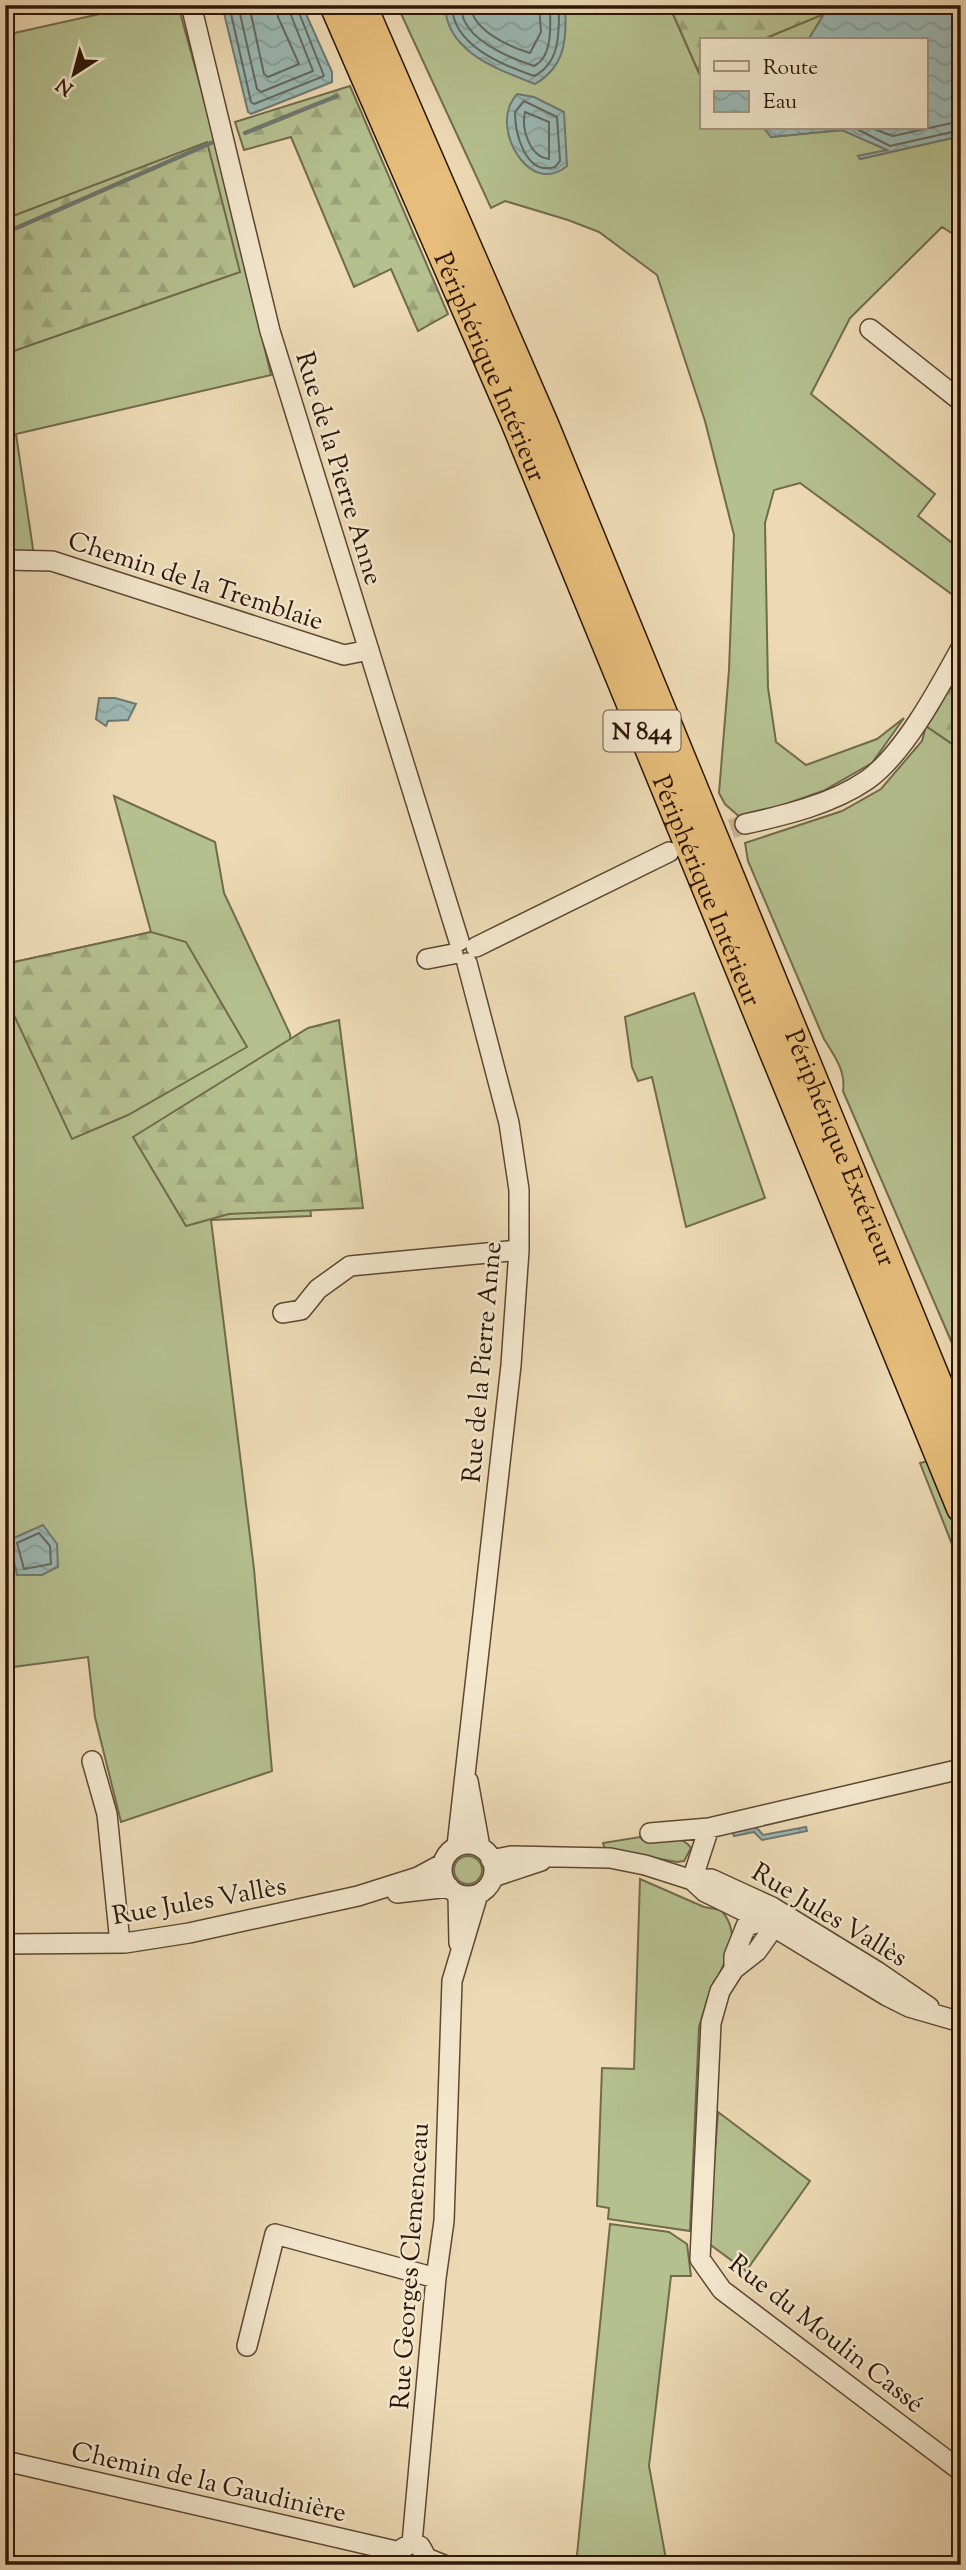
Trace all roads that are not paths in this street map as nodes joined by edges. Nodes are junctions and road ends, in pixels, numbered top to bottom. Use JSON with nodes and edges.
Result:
{"nodes":[{"id":1,"x":191,"y":5,"type":"edge"},
{"id":2,"x":334,"y":5,"type":"edge"},
{"id":3,"x":362,"y":5,"type":"edge"},
{"id":4,"x":870,"y":329,"type":"dead end"},
{"id":5,"x":961,"y":401,"type":"edge"},
{"id":6,"x":5,"y":560,"type":"edge"},
{"id":7,"x":961,"y":648,"type":"edge"},
{"id":8,"x":369,"y":650,"type":"junction"},
{"id":9,"x":745,"y":824,"type":"tunnel mouth"},
{"id":10,"x":669,"y":852,"type":"dead end"},
{"id":11,"x":463,"y":952,"type":"junction"},
{"id":12,"x":427,"y":959,"type":"dead end"},
{"id":13,"x":519,"y":1250,"type":"junction"},
{"id":14,"x":283,"y":1313,"type":"dead end"},
{"id":15,"x":923,"y":1347,"type":"junction"},
{"id":16,"x":961,"y":1406,"type":"edge"},
{"id":17,"x":961,"y":1440,"type":"edge"},
{"id":18,"x":961,"y":1507,"type":"edge"},
{"id":19,"x":92,"y":1761,"type":"dead end"},
{"id":20,"x":961,"y":1769,"type":"edge"},
{"id":21,"x":465,"y":1770,"type":"junction"},
{"id":22,"x":709,"y":1828,"type":"junction"},
{"id":23,"x":650,"y":1833,"type":"dead end"},
{"id":24,"x":457,"y":1846,"type":"junction"},
{"id":25,"x":488,"y":1861,"type":"junction"},
{"id":26,"x":442,"y":1864,"type":"junction"},
{"id":27,"x":692,"y":1880,"type":"junction"},
{"id":28,"x":453,"y":1891,"type":"junction"},
{"id":29,"x":478,"y":1894,"type":"junction"},
{"id":30,"x":358,"y":1896,"type":"junction"},
{"id":31,"x":768,"y":1920,"type":"junction"},
{"id":32,"x":120,"y":1943,"type":"junction"},
{"id":33,"x":5,"y":1944,"type":"edge"},
{"id":34,"x":459,"y":1951,"type":"junction"},
{"id":35,"x":961,"y":2022,"type":"edge"},
{"id":36,"x":436,"y":2278,"type":"junction"},
{"id":37,"x":247,"y":2346,"type":"dead end"},
{"id":38,"x":5,"y":2461,"type":"edge"},
{"id":39,"x":961,"y":2471,"type":"edge"},
{"id":40,"x":412,"y":2556,"type":"edge"},
{"id":41,"x":444,"y":2565,"type":"edge"}],
"edges":[{"from":1,"to":8,"type":"street","name":"Rue de la Pierre Anne"},
{"from":2,"to":18,"type":"highway","name":"Périphérique Intérieur","number":"N 844"},
{"from":3,"to":15,"type":"highway","name":"Périphérique Extérieur","number":"N 844"},
{"from":4,"to":5,"type":"street"},
{"from":6,"to":8,"type":"street","name":"Chemin de la Tremblaie"},
{"from":7,"to":9,"type":"street"},
{"from":8,"to":11,"type":"street","name":"Rue de la Pierre Anne"},
{"from":10,"to":11,"type":"street"},
{"from":11,"to":12,"type":"street"},
{"from":11,"to":13,"type":"street","name":"Rue de la Pierre Anne"},
{"from":13,"to":14,"type":"street"},
{"from":13,"to":21,"type":"street","name":"Rue de la Pierre Anne"},
{"from":15,"to":16,"type":"highway"},
{"from":15,"to":17,"type":"highway","name":"Périphérique Extérieur","number":"N 844"},
{"from":19,"to":32,"type":"street"},
{"from":20,"to":22,"type":"street"},
{"from":21,"to":24,"type":"street","name":"Rue de la Pierre Anne"},
{"from":21,"to":25,"type":"street","name":"Rue de la Pierre Anne"},
{"from":22,"to":23,"type":"street"},
{"from":22,"to":27,"type":"street"},
{"from":24,"to":25,"type":"street"},
{"from":24,"to":26,"type":"street"},
{"from":25,"to":27,"type":"street","name":"Rue Jules Vallès"},
{"from":25,"to":29,"type":"street"},
{"from":26,"to":28,"type":"street"},
{"from":26,"to":30,"type":"street","name":"Rue Jules Vallès"},
{"from":27,"to":31,"type":"street","name":"Rue Jules Vallès"},
{"from":28,"to":29,"type":"street"},
{"from":28,"to":30,"type":"street","name":"Rue Jules Vallès"},
{"from":28,"to":34,"type":"street","name":"Rue Georges Clemenceau"},
{"from":29,"to":34,"type":"street","name":"Rue Georges Clemenceau"},
{"from":30,"to":32,"type":"street","name":"Rue Jules Vallès"},
{"from":31,"to":35,"type":"street","name":"Rue Jules Vallès"},
{"from":31,"to":39,"type":"street","name":"Rue du Moulin Cassé"},
{"from":32,"to":33,"type":"street","name":"Rue Jules Vallès"},
{"from":34,"to":36,"type":"street","name":"Rue Georges Clemenceau"},
{"from":36,"to":37,"type":"street"},
{"from":36,"to":40,"type":"street","name":"Rue Georges Clemenceau"},
{"from":38,"to":40,"type":"street","name":"Chemin de la Gaudinière"},
{"from":40,"to":41,"type":"street","name":"Chemin de la Gaudinière"}]}
